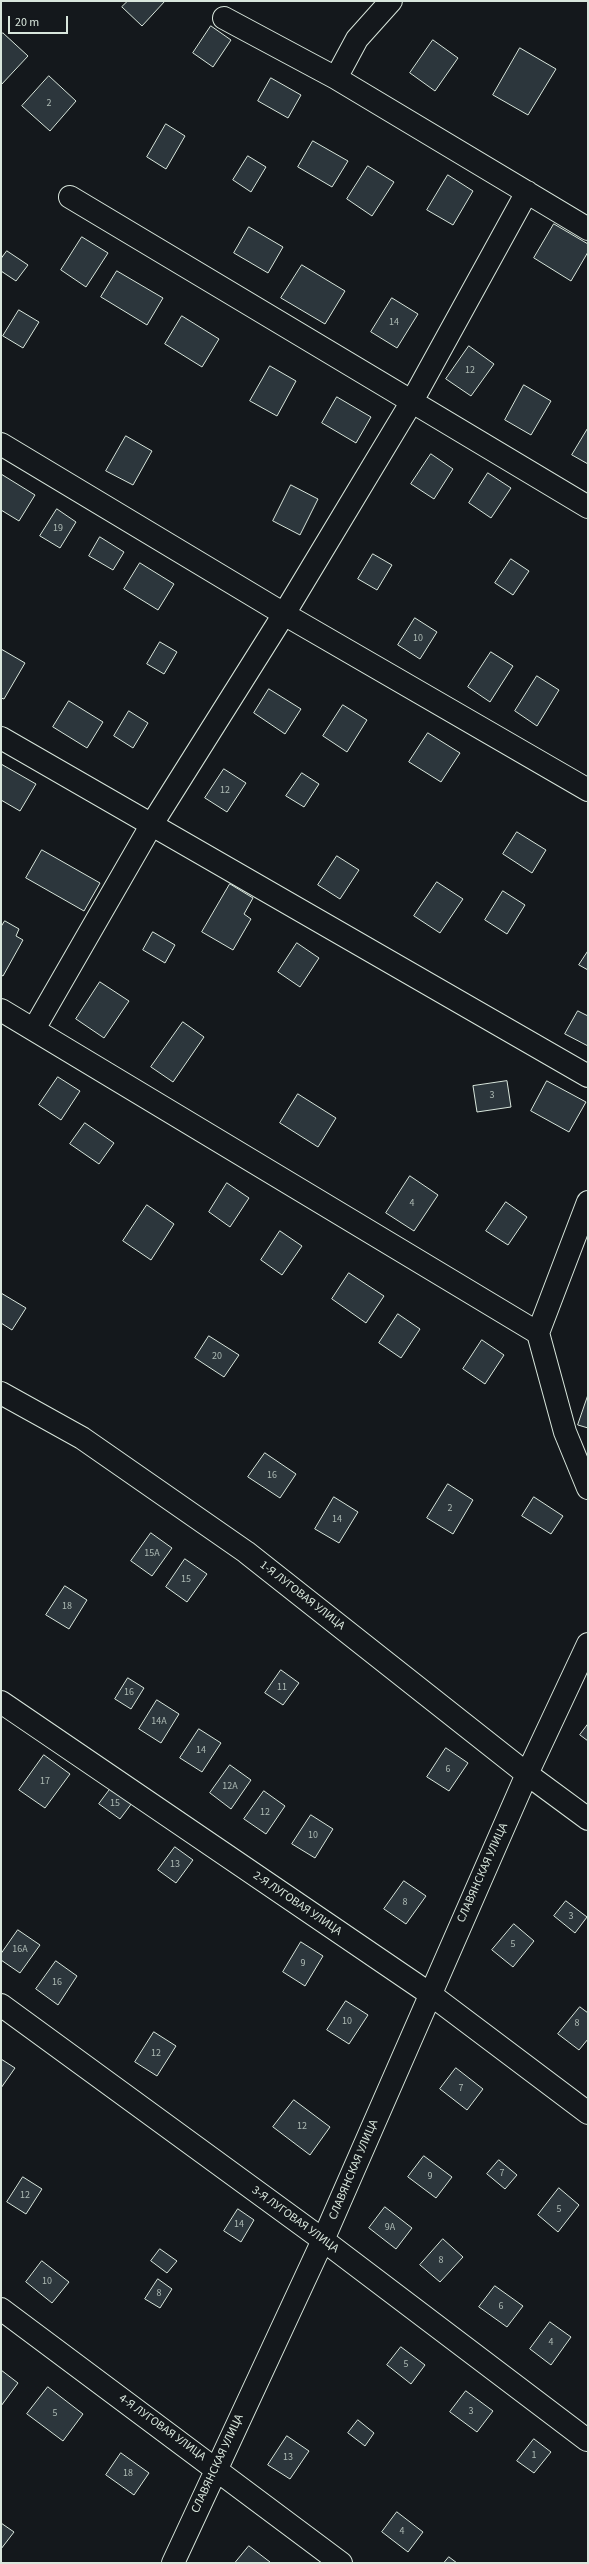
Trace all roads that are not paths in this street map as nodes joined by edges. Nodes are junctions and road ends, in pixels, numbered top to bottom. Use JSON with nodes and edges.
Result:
{"nodes":[{"id":1,"x":391,"y":1,"type":"edge"},
{"id":2,"x":224,"y":18,"type":"dead end"},
{"id":3,"x":336,"y":78,"type":"junction"},
{"id":4,"x":527,"y":192,"type":"junction"},
{"id":5,"x":70,"y":197,"type":"dead end"},
{"id":6,"x":588,"y":229,"type":"edge"},
{"id":7,"x":412,"y":404,"type":"junction"},
{"id":8,"x":1,"y":444,"type":"edge"},
{"id":9,"x":588,"y":507,"type":"edge"},
{"id":10,"x":284,"y":614,"type":"junction"},
{"id":11,"x":1,"y":738,"type":"edge"},
{"id":12,"x":588,"y":790,"type":"edge"},
{"id":13,"x":152,"y":824,"type":"junction"},
{"id":14,"x":1,"y":1010,"type":"edge"},
{"id":15,"x":34,"y":1030,"type":"junction"},
{"id":16,"x":588,"y":1076,"type":"edge"},
{"id":17,"x":588,"y":1202,"type":"edge"},
{"id":18,"x":538,"y":1333,"type":"junction"},
{"id":19,"x":1,"y":1393,"type":"edge"},
{"id":20,"x":588,"y":1488,"type":"edge"},
{"id":21,"x":588,"y":1644,"type":"edge"},
{"id":22,"x":1,"y":1702,"type":"edge"},
{"id":23,"x":527,"y":1774,"type":"junction"},
{"id":24,"x":588,"y":1819,"type":"edge"},
{"id":25,"x":430,"y":1994,"type":"junction"},
{"id":26,"x":1,"y":2005,"type":"edge"},
{"id":27,"x":588,"y":2113,"type":"edge"},
{"id":28,"x":323,"y":2240,"type":"junction"},
{"id":29,"x":1,"y":2309,"type":"edge"},
{"id":30,"x":587,"y":2440,"type":"dead end"},
{"id":31,"x":216,"y":2468,"type":"junction"},
{"id":32,"x":173,"y":2563,"type":"edge"},
{"id":33,"x":341,"y":2563,"type":"edge"}],
"edges":[{"from":1,"to":3,"type":"street"},
{"from":2,"to":3,"type":"street"},
{"from":3,"to":4,"type":"street"},
{"from":4,"to":6,"type":"street"},
{"from":4,"to":7,"type":"street"},
{"from":5,"to":7,"type":"street"},
{"from":7,"to":9,"type":"street"},
{"from":7,"to":10,"type":"street"},
{"from":8,"to":10,"type":"street"},
{"from":10,"to":12,"type":"street"},
{"from":10,"to":13,"type":"street"},
{"from":11,"to":13,"type":"street"},
{"from":13,"to":15,"type":"street"},
{"from":13,"to":16,"type":"street"},
{"from":14,"to":15,"type":"street"},
{"from":15,"to":18,"type":"street"},
{"from":17,"to":18,"type":"street"},
{"from":18,"to":20,"type":"street"},
{"from":19,"to":23,"type":"street","name":"1-Я ЛУГОВАЯ УЛИЦА"},
{"from":21,"to":23,"type":"street","name":"СЛАВЯНСКАЯ УЛИЦА"},
{"from":22,"to":25,"type":"street","name":"2-Я ЛУГОВАЯ УЛИЦА"},
{"from":23,"to":24,"type":"street","name":"1-Я ЛУГОВАЯ УЛИЦА"},
{"from":23,"to":25,"type":"street","name":"СЛАВЯНСКАЯ УЛИЦА"},
{"from":25,"to":27,"type":"street","name":"2-Я ЛУГОВАЯ УЛИЦА"},
{"from":25,"to":28,"type":"street","name":"СЛАВЯНСКАЯ УЛИЦА"},
{"from":26,"to":28,"type":"street","name":"3-Я ЛУГОВАЯ УЛИЦА"},
{"from":28,"to":30,"type":"street","name":"3-Я ЛУГОВАЯ УЛИЦА"},
{"from":28,"to":31,"type":"street","name":"СЛАВЯНСКАЯ УЛИЦА"},
{"from":29,"to":31,"type":"street","name":"4-Я ЛУГОВАЯ УЛИЦА"},
{"from":31,"to":32,"type":"street","name":"СЛАВЯНСКАЯ УЛИЦА"},
{"from":31,"to":33,"type":"street","name":"4-Я ЛУГОВАЯ УЛИЦА"}]}
